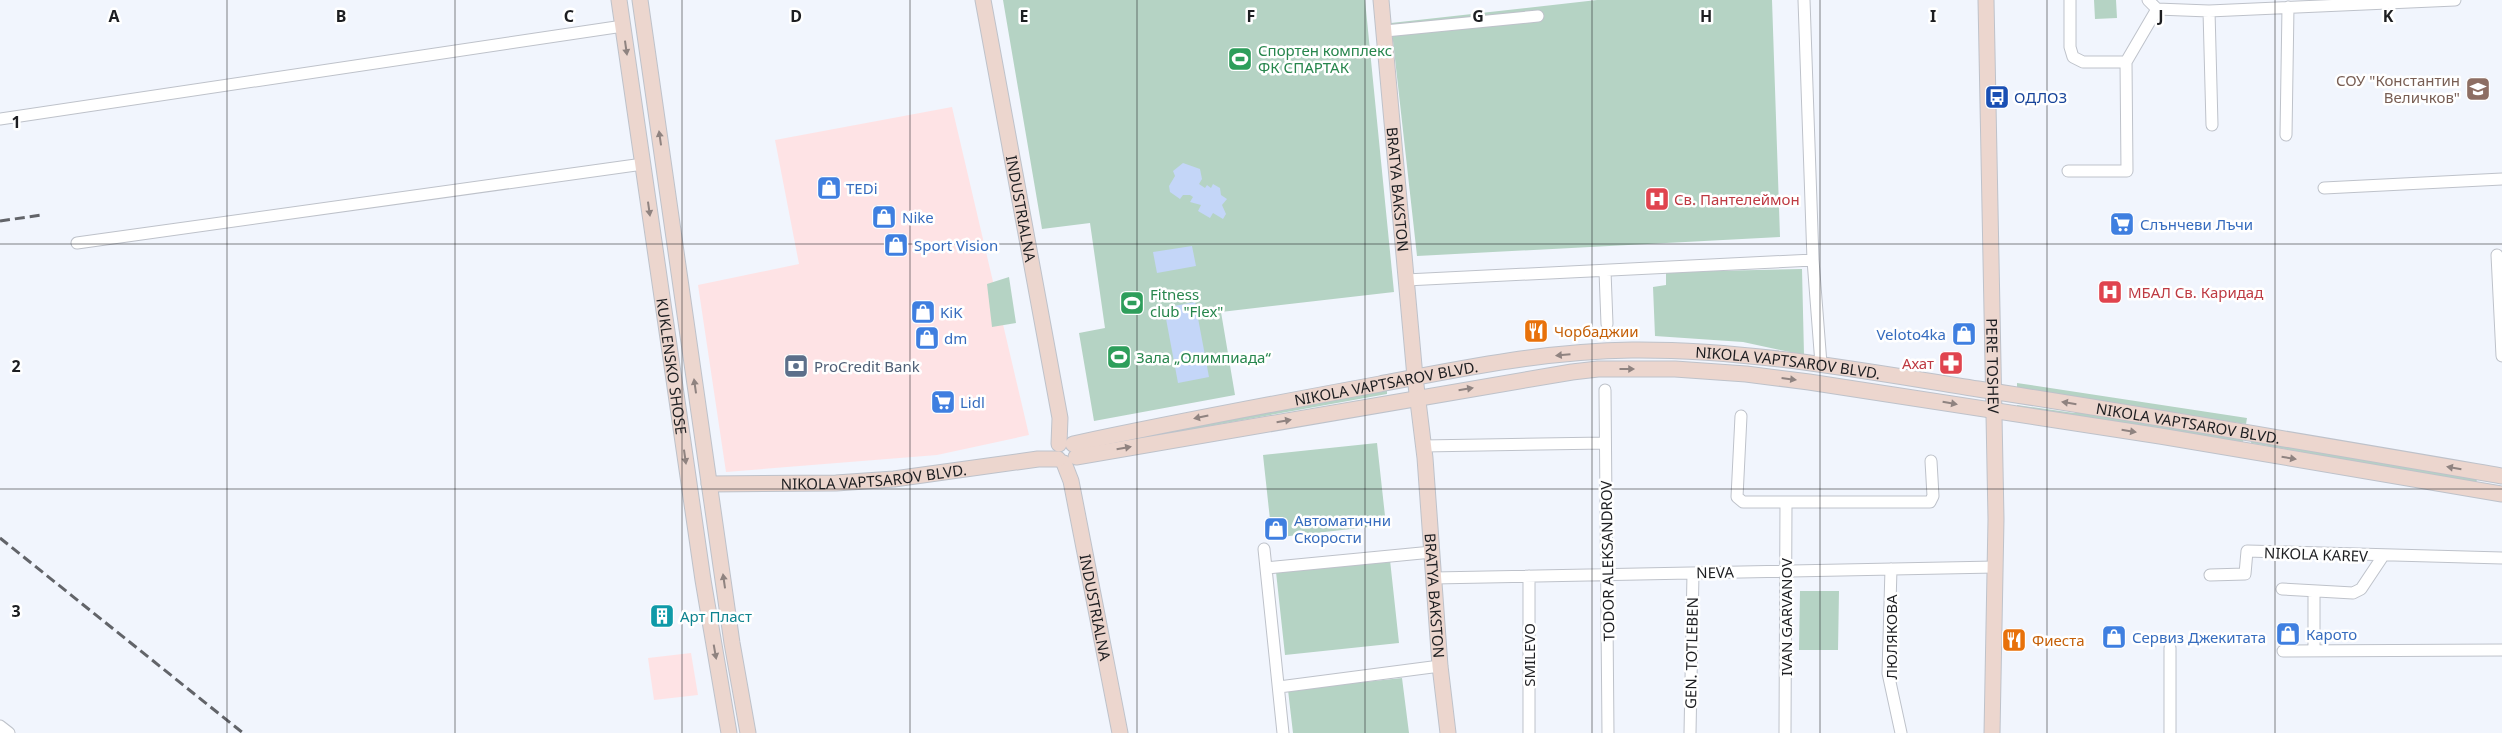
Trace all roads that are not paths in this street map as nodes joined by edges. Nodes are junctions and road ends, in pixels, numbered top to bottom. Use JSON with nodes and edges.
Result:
{"nodes":[{"id":1,"x":619,"y":0,"type":"edge"},
{"id":2,"x":640,"y":0,"type":"edge"},
{"id":3,"x":983,"y":0,"type":"edge"},
{"id":4,"x":1381,"y":0,"type":"edge"},
{"id":5,"x":1804,"y":0,"type":"edge"},
{"id":6,"x":1986,"y":0,"type":"edge"},
{"id":7,"x":2070,"y":0,"type":"edge"},
{"id":8,"x":2148,"y":0,"type":"edge"},
{"id":9,"x":2455,"y":0,"type":"edge"},
{"id":10,"x":2288,"y":7,"type":"junction"},
{"id":11,"x":2157,"y":9,"type":"junction"},
{"id":12,"x":2209,"y":11,"type":"junction"},
{"id":13,"x":1538,"y":16,"type":"dead end"},
{"id":14,"x":623,"y":26,"type":"junction"},
{"id":15,"x":1385,"y":31,"type":"junction"},
{"id":16,"x":2126,"y":62,"type":"junction"},
{"id":17,"x":0,"y":119,"type":"edge"},
{"id":18,"x":2212,"y":125,"type":"dead end"},
{"id":19,"x":2286,"y":135,"type":"dead end"},
{"id":20,"x":643,"y":164,"type":"junction"},
{"id":21,"x":2068,"y":171,"type":"dead end"},
{"id":22,"x":2502,"y":179,"type":"edge"},
{"id":23,"x":2324,"y":188,"type":"dead end"},
{"id":24,"x":77,"y":243,"type":"dead end"},
{"id":25,"x":2497,"y":255,"type":"dead end"},
{"id":26,"x":1813,"y":260,"type":"junction"},
{"id":27,"x":1605,"y":270,"type":"junction"},
{"id":28,"x":1406,"y":280,"type":"junction"},
{"id":29,"x":1607,"y":324,"type":"dead end"},
{"id":30,"x":2502,"y":356,"type":"edge"},
{"id":31,"x":1820,"y":364,"type":"junction"},
{"id":32,"x":1415,"y":377,"type":"junction"},
{"id":33,"x":1605,"y":390,"type":"dead end"},
{"id":34,"x":1992,"y":391,"type":"junction"},
{"id":35,"x":1418,"y":397,"type":"junction"},
{"id":36,"x":1994,"y":411,"type":"junction"},
{"id":37,"x":1741,"y":416,"type":"dead end"},
{"id":38,"x":1605,"y":443,"type":"junction"},
{"id":39,"x":1424,"y":446,"type":"junction"},
{"id":40,"x":1066,"y":452,"type":"junction"},
{"id":41,"x":1931,"y":461,"type":"dead end"},
{"id":42,"x":2502,"y":477,"type":"edge"},
{"id":43,"x":710,"y":484,"type":"junction"},
{"id":44,"x":2499,"y":493,"type":"edge"},
{"id":45,"x":1786,"y":502,"type":"junction"},
{"id":46,"x":1264,"y":549,"type":"dead end"},
{"id":47,"x":1432,"y":552,"type":"junction"},
{"id":48,"x":2383,"y":556,"type":"junction"},
{"id":49,"x":2502,"y":558,"type":"edge"},
{"id":50,"x":1995,"y":567,"type":"junction"},
{"id":51,"x":1266,"y":568,"type":"junction"},
{"id":52,"x":1891,"y":569,"type":"junction"},
{"id":53,"x":1786,"y":571,"type":"junction"},
{"id":54,"x":1692,"y":573,"type":"junction"},
{"id":55,"x":1607,"y":574,"type":"junction"},
{"id":56,"x":2210,"y":575,"type":"dead end"},
{"id":57,"x":1529,"y":576,"type":"junction"},
{"id":58,"x":1434,"y":578,"type":"junction"},
{"id":59,"x":2282,"y":589,"type":"dead end"},
{"id":60,"x":2314,"y":591,"type":"junction"},
{"id":61,"x":2170,"y":648,"type":"dead end"},
{"id":62,"x":2314,"y":650,"type":"junction"},
{"id":63,"x":2502,"y":650,"type":"edge"},
{"id":64,"x":2283,"y":651,"type":"dead end"},
{"id":65,"x":1440,"y":666,"type":"junction"},
{"id":66,"x":1278,"y":687,"type":"junction"},
{"id":67,"x":0,"y":726,"type":"edge"},
{"id":68,"x":9,"y":733,"type":"edge"},
{"id":69,"x":729,"y":733,"type":"edge"},
{"id":70,"x":748,"y":733,"type":"edge"},
{"id":71,"x":1120,"y":733,"type":"edge"},
{"id":72,"x":1283,"y":733,"type":"edge"},
{"id":73,"x":1448,"y":733,"type":"edge"},
{"id":74,"x":1529,"y":733,"type":"edge"},
{"id":75,"x":1608,"y":733,"type":"edge"},
{"id":76,"x":1690,"y":733,"type":"edge"},
{"id":77,"x":1785,"y":733,"type":"edge"},
{"id":78,"x":1901,"y":733,"type":"edge"},
{"id":79,"x":1992,"y":733,"type":"edge"},
{"id":80,"x":2170,"y":733,"type":"edge"}],
"edges":[{"from":1,"to":14,"type":"street","name":"KUKLENSKO SHOSE"},
{"from":43,"to":2,"type":"street","name":"KUKLENSKO SHOSE","one_way":true},
{"from":3,"to":40,"type":"street","name":"INDUSTRIALNA"},
{"from":4,"to":15,"type":"street","name":"BRATYA BAKSTON"},
{"from":5,"to":26,"type":"street"},
{"from":6,"to":34,"type":"street","name":"PERE TOSHEV"},
{"from":7,"to":16,"type":"street"},
{"from":8,"to":11,"type":"street"},
{"from":9,"to":10,"type":"street"},
{"from":10,"to":12,"type":"street"},
{"from":10,"to":19,"type":"street"},
{"from":11,"to":12,"type":"street"},
{"from":11,"to":16,"type":"street"},
{"from":12,"to":18,"type":"street"},
{"from":13,"to":15,"type":"street"},
{"from":14,"to":17,"type":"street"},
{"from":14,"to":20,"type":"street","name":"KUKLENSKO SHOSE","one_way":true},
{"from":15,"to":28,"type":"street","name":"BRATYA BAKSTON"},
{"from":16,"to":21,"type":"street"},
{"from":20,"to":24,"type":"street"},
{"from":20,"to":69,"type":"street","name":"KUKLENSKO SHOSE","one_way":true},
{"from":22,"to":23,"type":"street"},
{"from":25,"to":30,"type":"street"},
{"from":26,"to":27,"type":"street"},
{"from":26,"to":31,"type":"street"},
{"from":27,"to":28,"type":"street"},
{"from":27,"to":29,"type":"street"},
{"from":28,"to":32,"type":"street","name":"BRATYA BAKSTON"},
{"from":31,"to":32,"type":"street","name":"NIKOLA VAPTSAROV BLVD.","one_way":true},
{"from":31,"to":34,"type":"street","name":"NIKOLA VAPTSAROV BLVD."},
{"from":32,"to":35,"type":"street","name":"BRATYA BAKSTON"},
{"from":32,"to":40,"type":"street","name":"NIKOLA VAPTSAROV BLVD.","one_way":true},
{"from":33,"to":38,"type":"street","name":"TODOR ALEKSANDROV"},
{"from":34,"to":36,"type":"street","name":"PERE TOSHEV"},
{"from":42,"to":34,"type":"street","name":"NIKOLA VAPTSAROV BLVD.","one_way":true},
{"from":35,"to":36,"type":"street","name":"NIKOLA VAPTSAROV BLVD.","one_way":true},
{"from":35,"to":39,"type":"street","name":"BRATYA BAKSTON"},
{"from":40,"to":35,"type":"street","name":"NIKOLA VAPTSAROV BLVD.","one_way":true},
{"from":36,"to":44,"type":"street","name":"NIKOLA VAPTSAROV BLVD.","one_way":true},
{"from":36,"to":50,"type":"street","name":"PERE TOSHEV"},
{"from":37,"to":45,"type":"street"},
{"from":38,"to":39,"type":"street"},
{"from":38,"to":55,"type":"street","name":"TODOR ALEKSANDROV"},
{"from":39,"to":47,"type":"street","name":"BRATYA BAKSTON"},
{"from":40,"to":43,"type":"street","name":"NIKOLA VAPTSAROV BLVD."},
{"from":40,"to":71,"type":"street","name":"INDUSTRIALNA"},
{"from":41,"to":45,"type":"street"},
{"from":42,"to":44,"type":"street"},
{"from":70,"to":43,"type":"street","name":"KUKLENSKO SHOSE","one_way":true},
{"from":45,"to":53,"type":"street","name":"IVAN GARVANOV"},
{"from":46,"to":51,"type":"street"},
{"from":47,"to":51,"type":"street"},
{"from":47,"to":58,"type":"street","name":"BRATYA BAKSTON"},
{"from":48,"to":49,"type":"street","name":"NIKOLA KAREV"},
{"from":48,"to":56,"type":"street","name":"NIKOLA KAREV"},
{"from":48,"to":60,"type":"street","name":"NIKOLA KAREV"},
{"from":50,"to":52,"type":"street","name":"NEVA"},
{"from":50,"to":79,"type":"street","name":"PERE TOSHEV"},
{"from":51,"to":66,"type":"street"},
{"from":52,"to":53,"type":"street","name":"NEVA"},
{"from":52,"to":78,"type":"street","name":"ЛЮЛЯКОВА"},
{"from":53,"to":54,"type":"street","name":"NEVA"},
{"from":53,"to":77,"type":"street","name":"IVAN GARVANOV"},
{"from":54,"to":55,"type":"street","name":"NEVA"},
{"from":54,"to":76,"type":"street","name":"GEN. TOTLEBEN"},
{"from":55,"to":57,"type":"street","name":"NEVA"},
{"from":55,"to":75,"type":"street","name":"TODOR ALEKSANDROV"},
{"from":57,"to":58,"type":"street","name":"NEVA"},
{"from":57,"to":74,"type":"street","name":"SMILEVO"},
{"from":58,"to":65,"type":"street","name":"BRATYA BAKSTON"},
{"from":59,"to":60,"type":"street","name":"NIKOLA KAREV"},
{"from":60,"to":62,"type":"street"},
{"from":61,"to":80,"type":"street"},
{"from":62,"to":63,"type":"street"},
{"from":62,"to":64,"type":"street"},
{"from":65,"to":66,"type":"street"},
{"from":65,"to":73,"type":"street","name":"BRATYA BAKSTON"},
{"from":66,"to":72,"type":"street"},
{"from":67,"to":68,"type":"street"}]}
